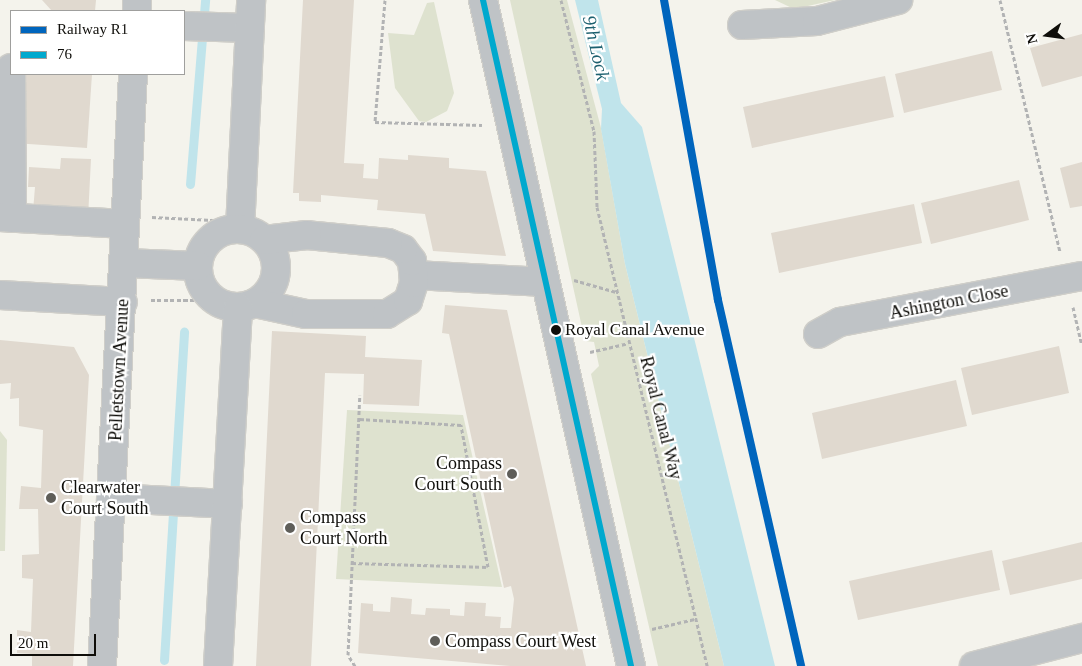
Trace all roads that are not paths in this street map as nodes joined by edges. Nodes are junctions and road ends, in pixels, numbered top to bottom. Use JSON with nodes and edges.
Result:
{"nodes":[{"id":1,"x":251,"y":0,"type":"edge"},
{"id":2,"x":483,"y":0,"type":"edge"},
{"id":3,"x":898,"y":0,"type":"edge"},
{"id":4,"x":742,"y":25,"type":"dead end"},
{"id":5,"x":185,"y":26,"type":"edge"},
{"id":6,"x":250,"y":28,"type":"junction"},
{"id":7,"x":11,"y":75,"type":"edge"},
{"id":8,"x":134,"y":75,"type":"edge"},
{"id":9,"x":6,"y":218,"type":"edge"},
{"id":10,"x":125,"y":224,"type":"junction"},
{"id":11,"x":248,"y":230,"type":"junction"},
{"id":12,"x":125,"y":263,"type":"junction"},
{"id":13,"x":414,"y":275,"type":"junction"},
{"id":14,"x":201,"y":278,"type":"junction"},
{"id":15,"x":1074,"y":278,"type":"edge"},
{"id":16,"x":545,"y":282,"type":"junction"},
{"id":17,"x":0,"y":295,"type":"edge"},
{"id":18,"x":123,"y":302,"type":"junction"},
{"id":19,"x":247,"y":305,"type":"junction"},
{"id":20,"x":818,"y":334,"type":"dead end"},
{"id":21,"x":112,"y":498,"type":"junction"},
{"id":22,"x":228,"y":504,"type":"junction"},
{"id":23,"x":1082,"y":638,"type":"edge"},
{"id":24,"x":102,"y":666,"type":"edge"},
{"id":25,"x":218,"y":666,"type":"edge"},
{"id":26,"x":631,"y":666,"type":"edge"},
{"id":27,"x":974,"y":666,"type":"edge"}],
"edges":[{"from":1,"to":6,"type":"street"},
{"from":2,"to":16,"type":"street"},
{"from":3,"to":4,"type":"street"},
{"from":5,"to":6,"type":"street"},
{"from":6,"to":11,"type":"street"},
{"from":7,"to":9,"type":"street"},
{"from":8,"to":10,"type":"street","name":"Pelletstown Avenue"},
{"from":9,"to":10,"type":"street"},
{"from":10,"to":12,"type":"street","name":"Pelletstown Avenue"},
{"from":11,"to":13,"type":"street"},
{"from":11,"to":14,"type":"street"},
{"from":11,"to":19,"type":"street"},
{"from":12,"to":14,"type":"street"},
{"from":12,"to":18,"type":"street","name":"Pelletstown Avenue"},
{"from":13,"to":16,"type":"street"},
{"from":13,"to":19,"type":"street"},
{"from":14,"to":19,"type":"street"},
{"from":15,"to":20,"type":"street","name":"Ashington Close"},
{"from":16,"to":26,"type":"street"},
{"from":17,"to":18,"type":"street"},
{"from":18,"to":21,"type":"street","name":"Pelletstown Avenue"},
{"from":19,"to":22,"type":"street"},
{"from":21,"to":22,"type":"street"},
{"from":21,"to":24,"type":"street","name":"Pelletstown Avenue"},
{"from":22,"to":25,"type":"street"},
{"from":23,"to":27,"type":"street"}]}
